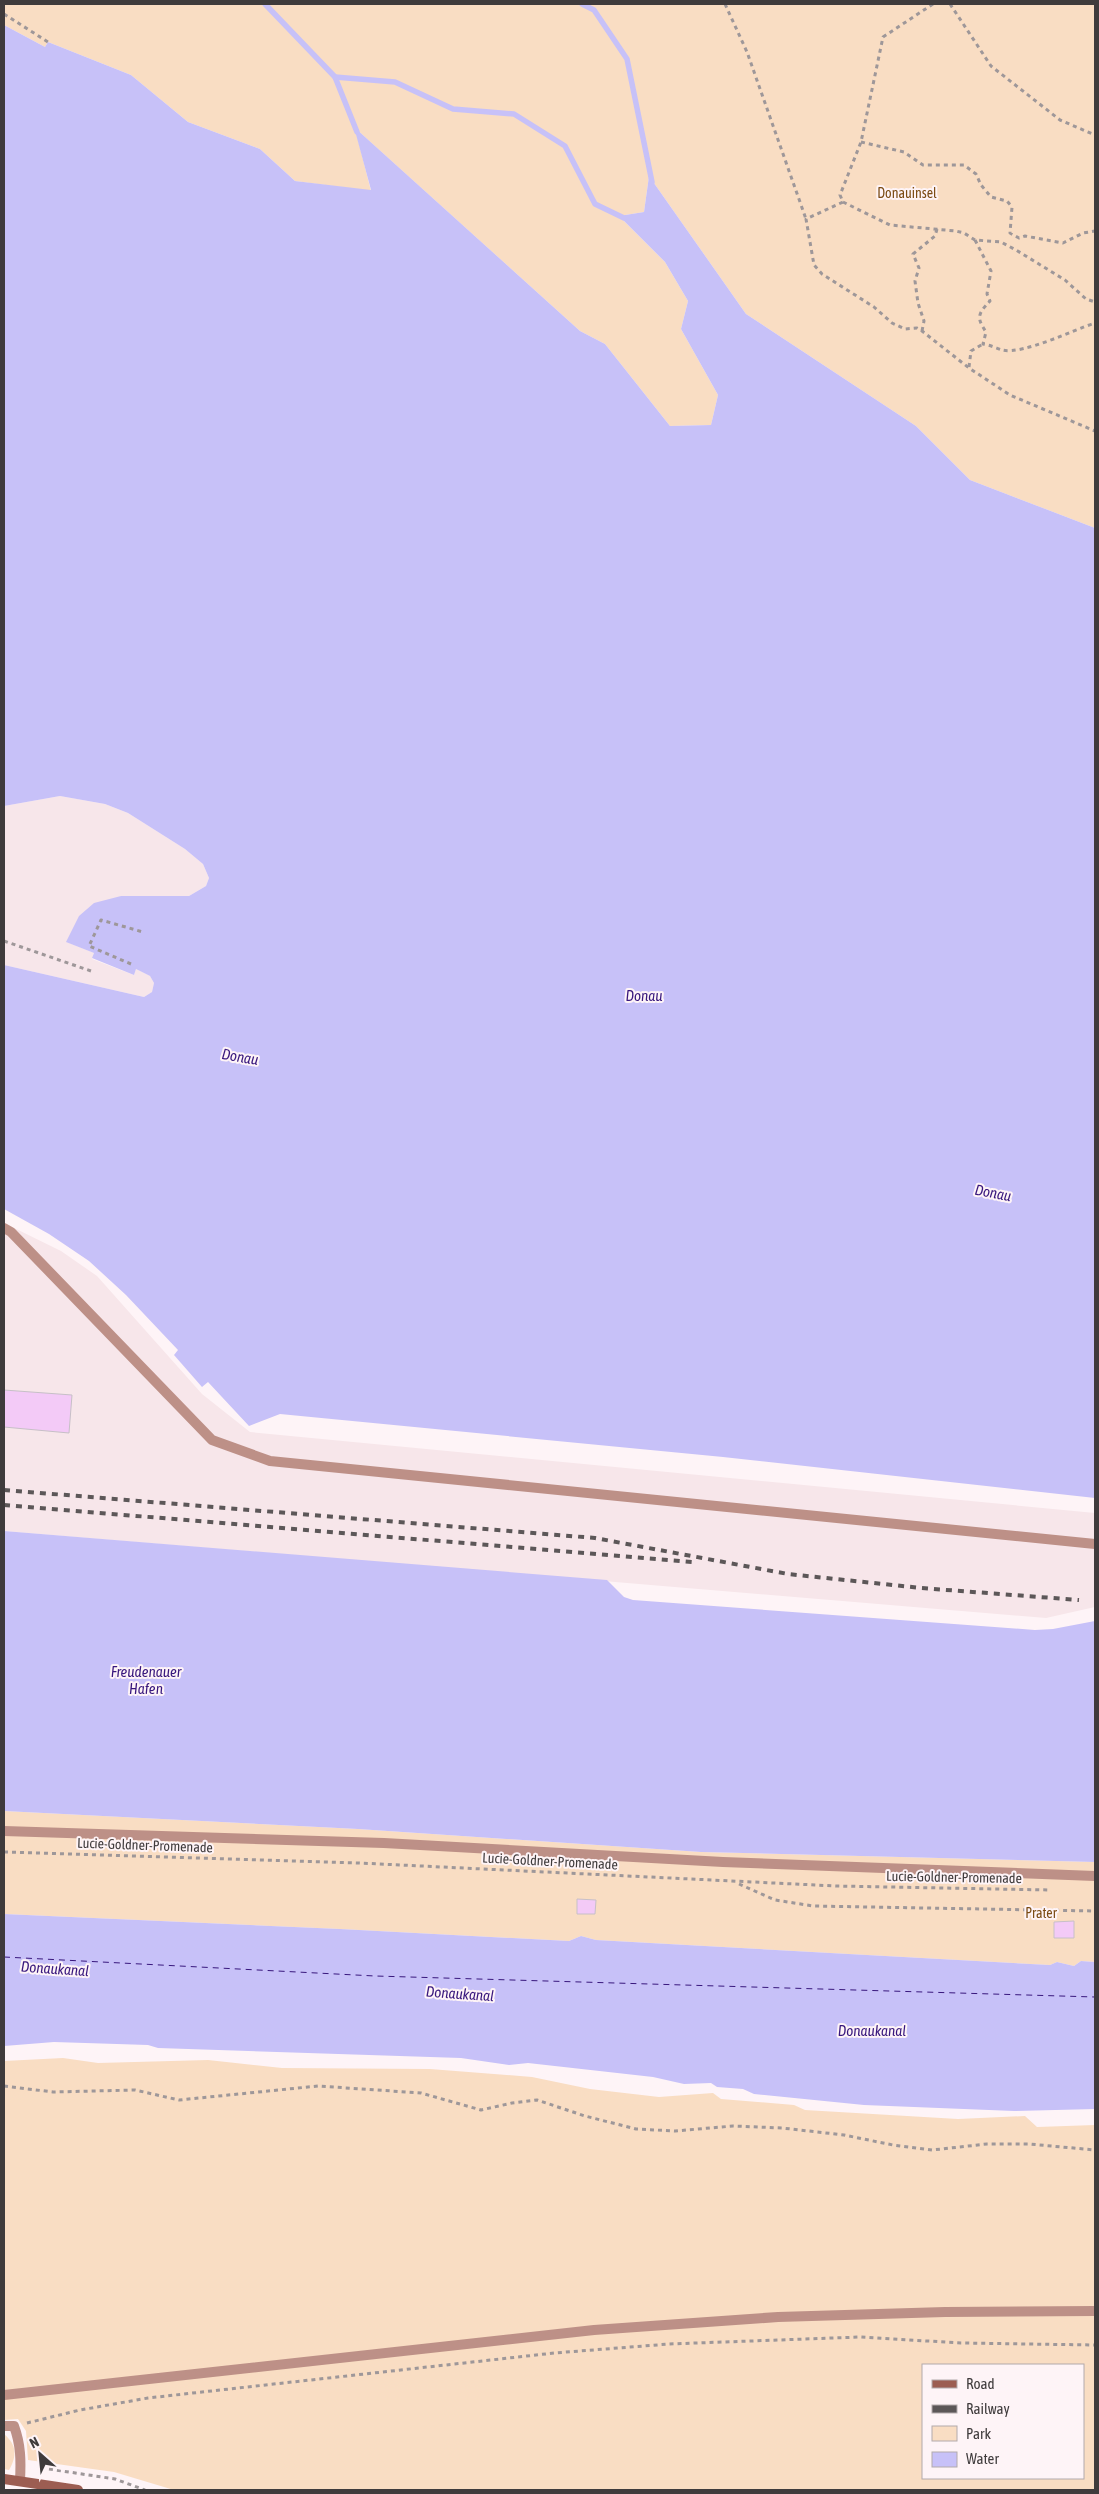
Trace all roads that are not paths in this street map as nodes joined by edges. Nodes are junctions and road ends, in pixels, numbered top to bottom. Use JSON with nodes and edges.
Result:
{"nodes":[{"id":1,"x":4,"y":1228,"type":"edge"},
{"id":2,"x":1095,"y":1544,"type":"edge"},
{"id":3,"x":4,"y":1831,"type":"edge"},
{"id":4,"x":1095,"y":1876,"type":"edge"},
{"id":5,"x":1095,"y":2311,"type":"edge"},
{"id":6,"x":4,"y":2394,"type":"edge"},
{"id":7,"x":9,"y":2426,"type":"edge"},
{"id":8,"x":4,"y":2479,"type":"edge"},
{"id":9,"x":20,"y":2481,"type":"junction"},
{"id":10,"x":78,"y":2490,"type":"edge"}],
"edges":[{"from":1,"to":2,"type":"lane"},
{"from":3,"to":4,"type":"lane"},
{"from":5,"to":6,"type":"lane"},
{"from":7,"to":9,"type":"lane"},
{"from":8,"to":9,"type":"main road"},
{"from":9,"to":10,"type":"main road"}]}
